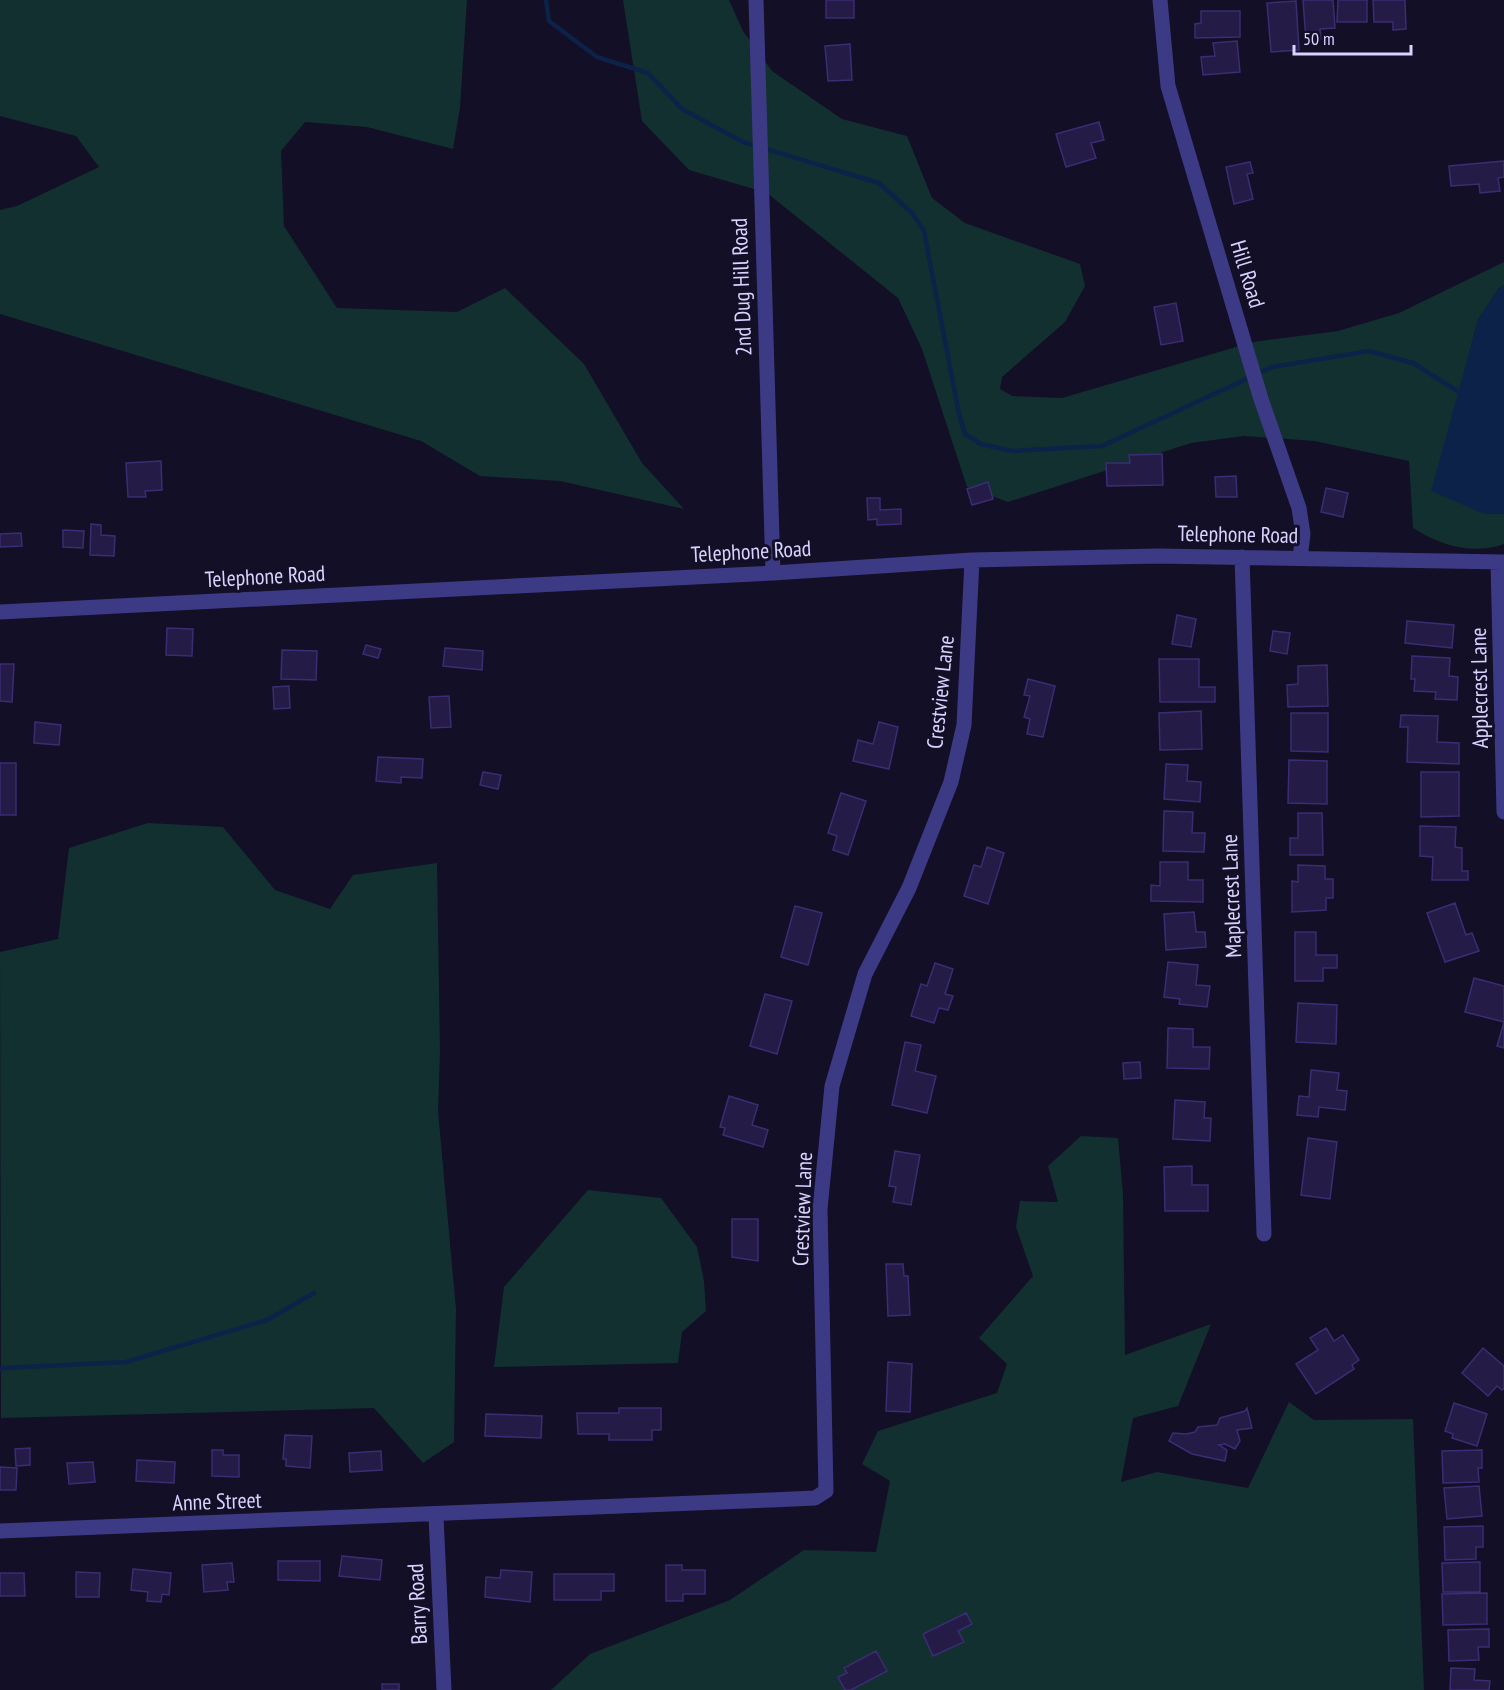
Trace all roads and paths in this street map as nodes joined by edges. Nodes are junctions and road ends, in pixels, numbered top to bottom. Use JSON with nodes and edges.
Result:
{"nodes":[{"id":1,"x":756,"y":0,"type":"edge"},
{"id":2,"x":1160,"y":0,"type":"edge"},
{"id":3,"x":1242,"y":556,"type":"junction"},
{"id":4,"x":1300,"y":558,"type":"junction"},
{"id":5,"x":972,"y":560,"type":"junction"},
{"id":6,"x":1501,"y":562,"type":"edge"},
{"id":7,"x":772,"y":573,"type":"junction"},
{"id":8,"x":0,"y":612,"type":"edge"},
{"id":9,"x":1504,"y":812,"type":"edge"},
{"id":10,"x":1264,"y":1234,"type":"dead end"},
{"id":11,"x":435,"y":1516,"type":"junction"},
{"id":12,"x":0,"y":1531,"type":"edge"},
{"id":13,"x":444,"y":1690,"type":"edge"}],
"edges":[{"from":1,"to":7,"type":"street","name":"2nd Dug Hill Road"},
{"from":2,"to":4,"type":"street","name":"Hill Road"},
{"from":3,"to":4,"type":"street","name":"Telephone Road"},
{"from":3,"to":5,"type":"street","name":"Telephone Road"},
{"from":3,"to":10,"type":"street","name":"Maplecrest Lane"},
{"from":4,"to":6,"type":"street","name":"Telephone Road"},
{"from":5,"to":7,"type":"street","name":"Telephone Road"},
{"from":5,"to":11,"type":"street","name":"Crestview Lane"},
{"from":6,"to":9,"type":"street","name":"Applecrest Lane"},
{"from":7,"to":8,"type":"street","name":"Telephone Road"},
{"from":11,"to":12,"type":"street","name":"Anne Street"},
{"from":11,"to":13,"type":"street","name":"Barry Road"}]}
